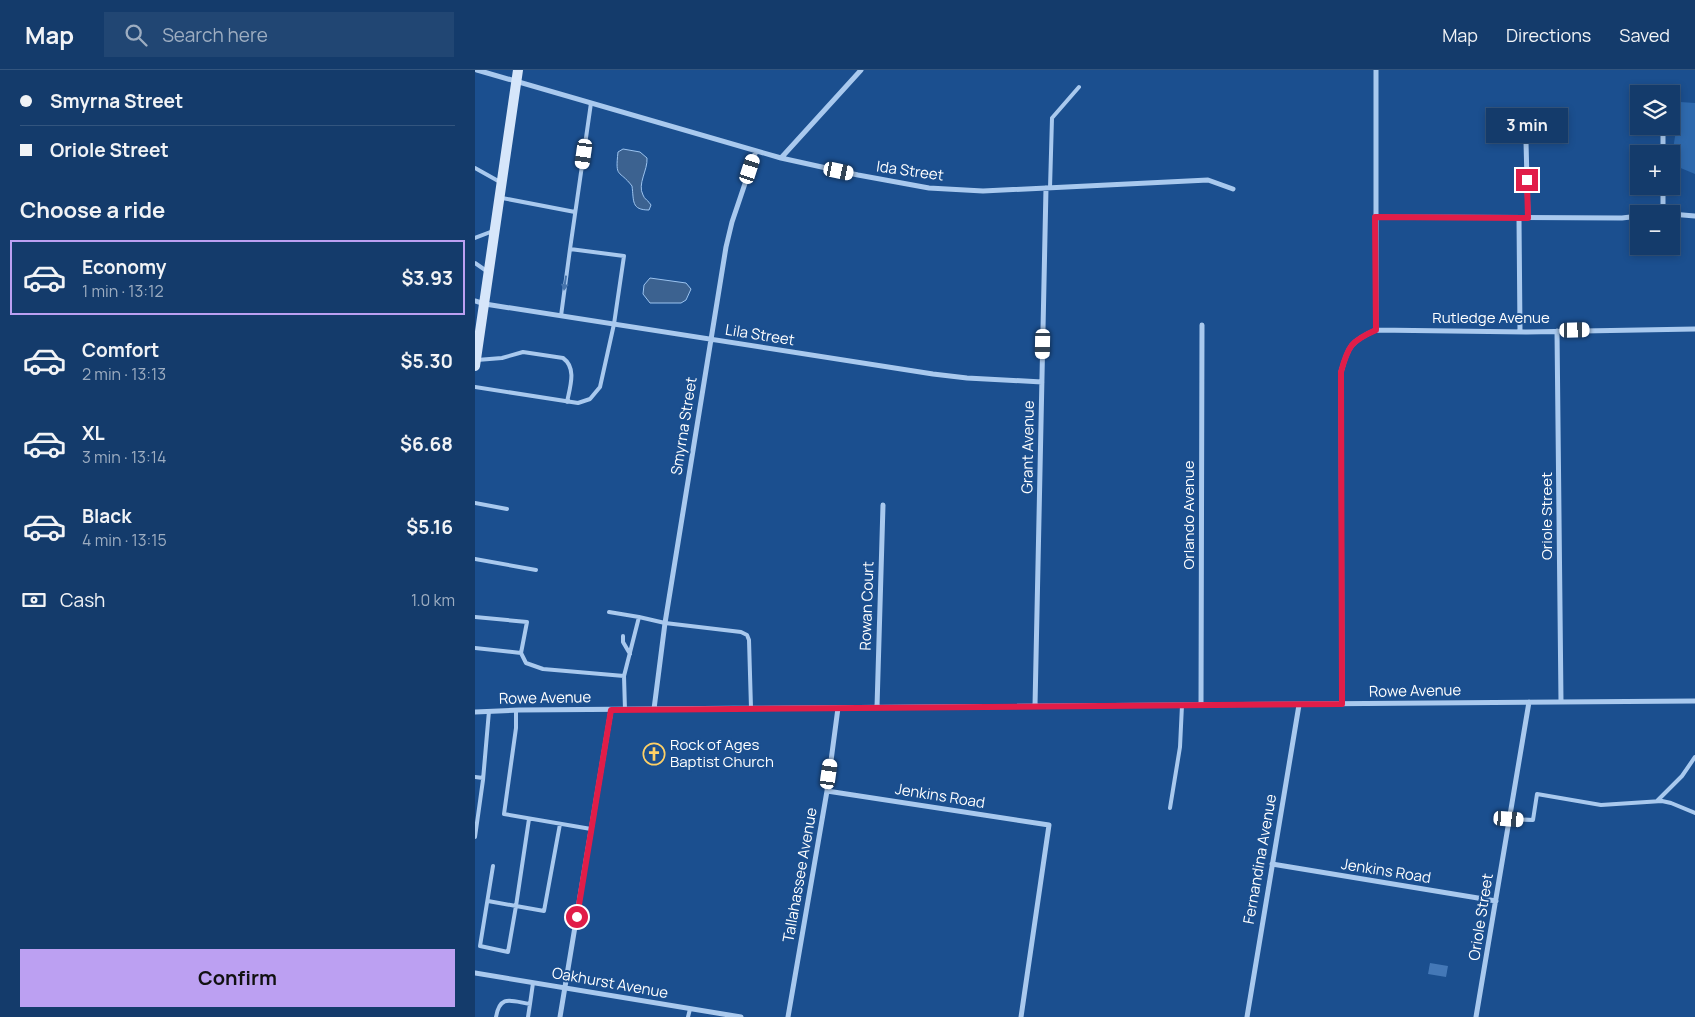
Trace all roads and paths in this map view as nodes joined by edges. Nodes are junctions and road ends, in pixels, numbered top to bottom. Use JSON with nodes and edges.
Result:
{"nodes":[{"id":1,"x":477,"y":70,"type":"edge"},
{"id":2,"x":518,"y":70,"type":"edge"},
{"id":3,"x":861,"y":70,"type":"edge"},
{"id":4,"x":1376,"y":70,"type":"edge"},
{"id":5,"x":517,"y":82,"type":"junction"},
{"id":6,"x":1079,"y":87,"type":"dead end"},
{"id":7,"x":591,"y":103,"type":"junction"},
{"id":8,"x":1527,"y":114,"type":"dead end"},
{"id":9,"x":756,"y":151,"type":"junction"},
{"id":10,"x":781,"y":158,"type":"junction"},
{"id":11,"x":475,"y":168,"type":"edge"},
{"id":12,"x":502,"y":184,"type":"junction"},
{"id":13,"x":1048,"y":188,"type":"junction"},
{"id":14,"x":1233,"y":189,"type":"dead end"},
{"id":15,"x":500,"y":198,"type":"junction"},
{"id":16,"x":575,"y":212,"type":"junction"},
{"id":17,"x":1680,"y":215,"type":"edge"},
{"id":18,"x":1695,"y":216,"type":"edge"},
{"id":19,"x":1375,"y":217,"type":"junction"},
{"id":20,"x":1630,"y":217,"type":"edge"},
{"id":21,"x":1519,"y":218,"type":"junction"},
{"id":22,"x":1528,"y":218,"type":"junction"},
{"id":23,"x":495,"y":230,"type":"junction"},
{"id":24,"x":475,"y":238,"type":"edge"},
{"id":25,"x":570,"y":249,"type":"junction"},
{"id":26,"x":475,"y":263,"type":"edge"},
{"id":27,"x":489,"y":273,"type":"junction"},
{"id":28,"x":480,"y":302,"type":"edge"},
{"id":29,"x":561,"y":316,"type":"junction"},
{"id":30,"x":614,"y":324,"type":"junction"},
{"id":31,"x":1202,"y":325,"type":"dead end"},
{"id":32,"x":1695,"y":329,"type":"edge"},
{"id":33,"x":1376,"y":330,"type":"junction"},
{"id":34,"x":1520,"y":331,"type":"junction"},
{"id":35,"x":1557,"y":331,"type":"junction"},
{"id":36,"x":711,"y":340,"type":"junction"},
{"id":37,"x":475,"y":362,"type":"edge"},
{"id":38,"x":1042,"y":382,"type":"junction"},
{"id":39,"x":475,"y":387,"type":"edge"},
{"id":40,"x":567,"y":402,"type":"junction"},
{"id":41,"x":475,"y":503,"type":"edge"},
{"id":42,"x":883,"y":505,"type":"dead end"},
{"id":43,"x":507,"y":509,"type":"dead end"},
{"id":44,"x":475,"y":559,"type":"edge"},
{"id":45,"x":536,"y":570,"type":"dead end"},
{"id":46,"x":609,"y":612,"type":"dead end"},
{"id":47,"x":475,"y":617,"type":"edge"},
{"id":48,"x":639,"y":617,"type":"junction"},
{"id":49,"x":665,"y":622,"type":"junction"},
{"id":50,"x":623,"y":636,"type":"dead end"},
{"id":51,"x":475,"y":648,"type":"edge"},
{"id":52,"x":521,"y":653,"type":"junction"},
{"id":53,"x":630,"y":654,"type":"junction"},
{"id":54,"x":624,"y":676,"type":"junction"},
{"id":55,"x":1561,"y":701,"type":"junction"},
{"id":56,"x":1695,"y":701,"type":"edge"},
{"id":57,"x":1529,"y":702,"type":"junction"},
{"id":58,"x":1342,"y":704,"type":"junction"},
{"id":59,"x":1182,"y":705,"type":"junction"},
{"id":60,"x":1201,"y":705,"type":"junction"},
{"id":61,"x":1299,"y":705,"type":"junction"},
{"id":62,"x":1035,"y":706,"type":"junction"},
{"id":63,"x":877,"y":707,"type":"junction"},
{"id":64,"x":751,"y":708,"type":"junction"},
{"id":65,"x":838,"y":708,"type":"junction"},
{"id":66,"x":654,"y":709,"type":"junction"},
{"id":67,"x":516,"y":710,"type":"junction"},
{"id":68,"x":611,"y":710,"type":"junction"},
{"id":69,"x":625,"y":710,"type":"junction"},
{"id":70,"x":489,"y":711,"type":"junction"},
{"id":71,"x":475,"y":712,"type":"edge"},
{"id":72,"x":1695,"y":757,"type":"edge"},
{"id":73,"x":475,"y":777,"type":"edge"},
{"id":74,"x":483,"y":778,"type":"junction"},
{"id":75,"x":827,"y":791,"type":"junction"},
{"id":76,"x":1657,"y":801,"type":"junction"},
{"id":77,"x":1170,"y":808,"type":"dead end"},
{"id":78,"x":477,"y":812,"type":"edge"},
{"id":79,"x":1695,"y":813,"type":"edge"},
{"id":80,"x":529,"y":818,"type":"junction"},
{"id":81,"x":1509,"y":819,"type":"junction"},
{"id":82,"x":560,"y":824,"type":"junction"},
{"id":83,"x":591,"y":829,"type":"junction"},
{"id":84,"x":475,"y":837,"type":"edge"},
{"id":85,"x":1272,"y":864,"type":"junction"},
{"id":86,"x":493,"y":866,"type":"dead end"},
{"id":87,"x":488,"y":900,"type":"junction"},
{"id":88,"x":1496,"y":902,"type":"junction"},
{"id":89,"x":516,"y":906,"type":"junction"},
{"id":90,"x":475,"y":973,"type":"edge"},
{"id":91,"x":533,"y":983,"type":"junction"},
{"id":92,"x":565,"y":988,"type":"junction"},
{"id":93,"x":530,"y":1004,"type":"junction"},
{"id":94,"x":690,"y":1009,"type":"junction"},
{"id":95,"x":496,"y":1017,"type":"edge"},
{"id":96,"x":528,"y":1017,"type":"edge"},
{"id":97,"x":560,"y":1017,"type":"edge"},
{"id":98,"x":688,"y":1017,"type":"edge"},
{"id":99,"x":741,"y":1017,"type":"edge"},
{"id":100,"x":788,"y":1017,"type":"edge"},
{"id":101,"x":1021,"y":1017,"type":"edge"},
{"id":102,"x":1247,"y":1017,"type":"edge"},
{"id":103,"x":1476,"y":1017,"type":"edge"}],
"edges":[{"from":1,"to":5,"type":"street","name":"Ida Street"},
{"from":2,"to":5,"type":"main road"},
{"from":3,"to":10,"type":"street"},
{"from":4,"to":19,"type":"street"},
{"from":5,"to":7,"type":"street","name":"Ida Street"},
{"from":5,"to":12,"type":"main road"},
{"from":6,"to":13,"type":"lane"},
{"from":7,"to":9,"type":"street","name":"Ida Street"},
{"from":7,"to":16,"type":"lane"},
{"from":8,"to":22,"type":"street"},
{"from":9,"to":10,"type":"street","name":"Ida Street"},
{"from":9,"to":36,"type":"street","name":"Smyrna Street"},
{"from":10,"to":13,"type":"street","name":"Ida Street"},
{"from":11,"to":12,"type":"lane"},
{"from":12,"to":15,"type":"main road"},
{"from":13,"to":14,"type":"street","name":"Ida Street"},
{"from":13,"to":38,"type":"street","name":"Grant Avenue"},
{"from":15,"to":16,"type":"lane"},
{"from":15,"to":23,"type":"main road"},
{"from":16,"to":25,"type":"lane"},
{"from":17,"to":18,"type":"street"},
{"from":19,"to":21,"type":"street"},
{"from":19,"to":33,"type":"street"},
{"from":20,"to":22,"type":"street"},
{"from":21,"to":22,"type":"street"},
{"from":21,"to":34,"type":"street"},
{"from":23,"to":24,"type":"lane"},
{"from":23,"to":27,"type":"main road"},
{"from":25,"to":29,"type":"lane","one_way":true},
{"from":25,"to":30,"type":"lane"},
{"from":26,"to":27,"type":"lane"},
{"from":27,"to":28,"type":"main road"},
{"from":28,"to":29,"type":"street","name":"Lila Street"},
{"from":28,"to":37,"type":"main road"},
{"from":29,"to":30,"type":"street","name":"Lila Street"},
{"from":30,"to":36,"type":"street","name":"Lila Street"},
{"from":30,"to":40,"type":"lane"},
{"from":31,"to":60,"type":"street","name":"Orlando Avenue"},
{"from":32,"to":35,"type":"street","name":"Rutledge Avenue"},
{"from":33,"to":34,"type":"street","name":"Rutledge Avenue"},
{"from":33,"to":58,"type":"street"},
{"from":34,"to":35,"type":"street","name":"Rutledge Avenue"},
{"from":35,"to":55,"type":"street","name":"Oriole Street"},
{"from":36,"to":38,"type":"street","name":"Lila Street"},
{"from":36,"to":49,"type":"street","name":"Smyrna Street"},
{"from":37,"to":40,"type":"lane"},
{"from":38,"to":62,"type":"street","name":"Grant Avenue"},
{"from":39,"to":40,"type":"lane"},
{"from":41,"to":43,"type":"lane"},
{"from":42,"to":63,"type":"street","name":"Rowan Court"},
{"from":44,"to":45,"type":"lane"},
{"from":46,"to":48,"type":"lane"},
{"from":47,"to":52,"type":"lane"},
{"from":48,"to":49,"type":"lane"},
{"from":48,"to":53,"type":"lane"},
{"from":49,"to":64,"type":"lane"},
{"from":49,"to":66,"type":"street","name":"Smyrna Street"},
{"from":50,"to":53,"type":"lane"},
{"from":51,"to":52,"type":"lane"},
{"from":52,"to":54,"type":"lane"},
{"from":53,"to":54,"type":"lane"},
{"from":54,"to":69,"type":"lane"},
{"from":55,"to":56,"type":"street","name":"Rowe Avenue"},
{"from":55,"to":57,"type":"street","name":"Rowe Avenue"},
{"from":57,"to":58,"type":"street","name":"Rowe Avenue"},
{"from":57,"to":81,"type":"street","name":"Oriole Street"},
{"from":58,"to":61,"type":"street","name":"Rowe Avenue"},
{"from":59,"to":60,"type":"street","name":"Rowe Avenue"},
{"from":59,"to":62,"type":"street","name":"Rowe Avenue"},
{"from":59,"to":77,"type":"lane"},
{"from":60,"to":61,"type":"street","name":"Rowe Avenue"},
{"from":61,"to":85,"type":"street","name":"Fernandina Avenue"},
{"from":62,"to":63,"type":"street","name":"Rowe Avenue"},
{"from":63,"to":65,"type":"street","name":"Rowe Avenue"},
{"from":64,"to":65,"type":"street","name":"Rowe Avenue"},
{"from":64,"to":66,"type":"street","name":"Rowe Avenue"},
{"from":65,"to":75,"type":"street","name":"Tallahassee Avenue"},
{"from":66,"to":69,"type":"street","name":"Rowe Avenue"},
{"from":67,"to":68,"type":"street","name":"Rowe Avenue"},
{"from":67,"to":70,"type":"street","name":"Rowe Avenue"},
{"from":67,"to":80,"type":"lane"},
{"from":68,"to":69,"type":"street","name":"Rowe Avenue"},
{"from":68,"to":83,"type":"street"},
{"from":70,"to":71,"type":"street","name":"Rowe Avenue"},
{"from":70,"to":74,"type":"lane"},
{"from":72,"to":76,"type":"lane"},
{"from":73,"to":74,"type":"lane"},
{"from":74,"to":78,"type":"lane"},
{"from":75,"to":100,"type":"street","name":"Tallahassee Avenue"},
{"from":75,"to":101,"type":"street","name":"Jenkins Road"},
{"from":76,"to":79,"type":"lane"},
{"from":76,"to":81,"type":"lane"},
{"from":78,"to":84,"type":"lane"},
{"from":80,"to":82,"type":"lane"},
{"from":80,"to":89,"type":"lane"},
{"from":81,"to":88,"type":"street","name":"Oriole Street"},
{"from":82,"to":83,"type":"lane"},
{"from":82,"to":89,"type":"lane"},
{"from":83,"to":92,"type":"street"},
{"from":85,"to":88,"type":"street","name":"Jenkins Road"},
{"from":85,"to":102,"type":"street","name":"Fernandina Avenue"},
{"from":86,"to":87,"type":"lane"},
{"from":87,"to":89,"type":"lane"},
{"from":87,"to":89,"type":"lane"},
{"from":88,"to":103,"type":"street","name":"Oriole Street"},
{"from":90,"to":91,"type":"street","name":"Oakhurst Avenue"},
{"from":91,"to":92,"type":"street","name":"Oakhurst Avenue"},
{"from":91,"to":93,"type":"lane"},
{"from":92,"to":94,"type":"street","name":"Oakhurst Avenue"},
{"from":92,"to":97,"type":"street"},
{"from":93,"to":95,"type":"lane"},
{"from":93,"to":96,"type":"lane"},
{"from":94,"to":98,"type":"lane"},
{"from":94,"to":99,"type":"street","name":"Oakhurst Avenue"}]}
